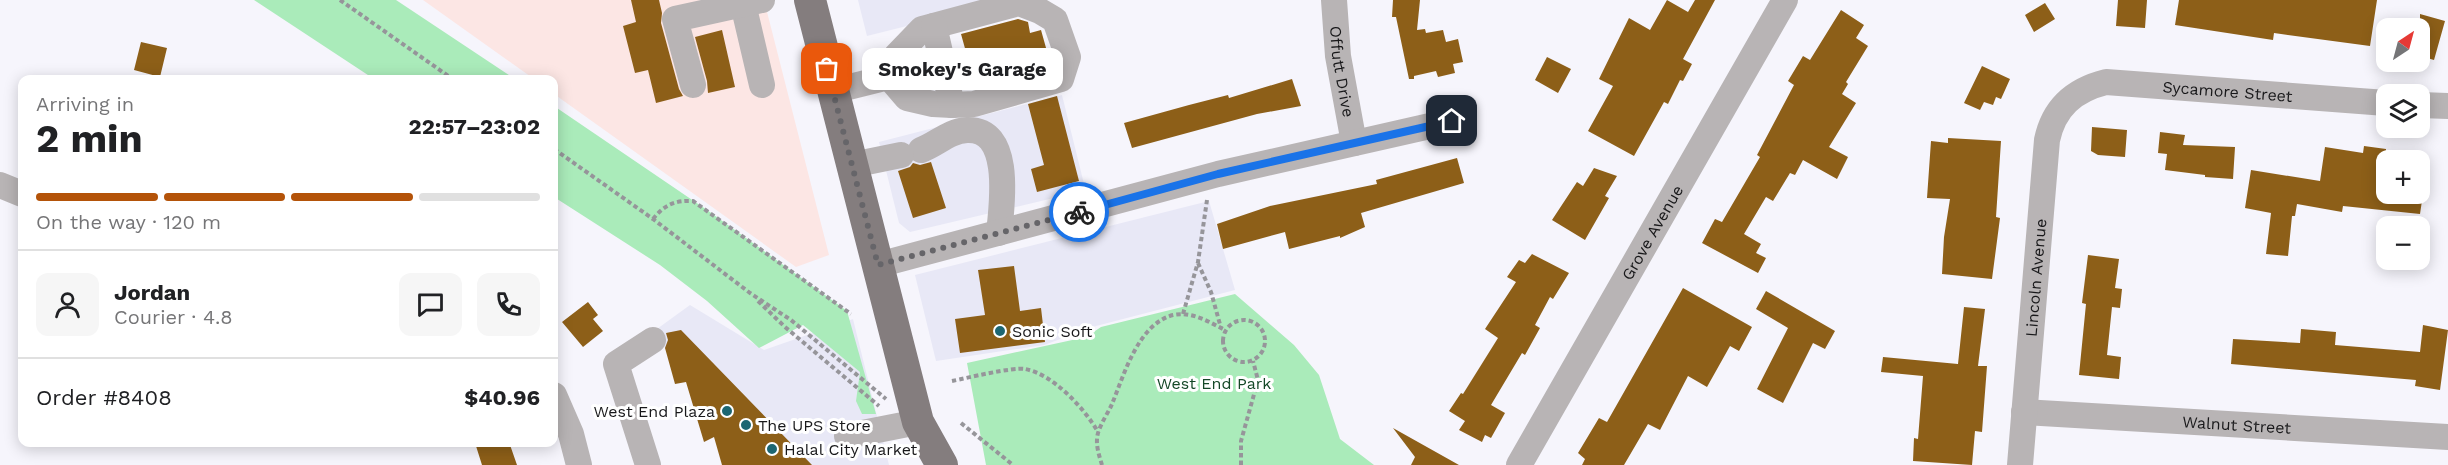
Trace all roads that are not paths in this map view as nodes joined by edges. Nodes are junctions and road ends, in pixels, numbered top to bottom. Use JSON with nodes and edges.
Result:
{"nodes":[{"id":1,"x":810,"y":0,"type":"edge"},
{"id":2,"x":1334,"y":0,"type":"edge"},
{"id":3,"x":1785,"y":0,"type":"edge"},
{"id":4,"x":752,"y":2,"type":"edge"},
{"id":5,"x":934,"y":26,"type":"junction"},
{"id":6,"x":889,"y":77,"type":"junction"},
{"id":7,"x":693,"y":85,"type":"dead end"},
{"id":8,"x":762,"y":85,"type":"dead end"},
{"id":9,"x":833,"y":91,"type":"junction"},
{"id":10,"x":2070,"y":97,"type":"joint"},
{"id":11,"x":2376,"y":102,"type":"edge"},
{"id":12,"x":952,"y":105,"type":"junction"},
{"id":13,"x":2430,"y":105,"type":"edge"},
{"id":14,"x":2448,"y":106,"type":"edge"},
{"id":15,"x":1452,"y":121,"type":"dead end"},
{"id":16,"x":1354,"y":143,"type":"junction"},
{"id":17,"x":852,"y":165,"type":"junction"},
{"id":18,"x":0,"y":185,"type":"edge"},
{"id":19,"x":18,"y":192,"type":"edge"},
{"id":20,"x":999,"y":232,"type":"junction"},
{"id":21,"x":878,"y":265,"type":"junction"},
{"id":22,"x":653,"y":340,"type":"dead end"},
{"id":23,"x":558,"y":404,"type":"edge"},
{"id":24,"x":2024,"y":412,"type":"junction"},
{"id":25,"x":918,"y":422,"type":"junction"},
{"id":26,"x":847,"y":436,"type":"dead end"},
{"id":27,"x":2448,"y":437,"type":"edge"},
{"id":28,"x":579,"y":465,"type":"edge"},
{"id":29,"x":648,"y":465,"type":"edge"},
{"id":30,"x":918,"y":465,"type":"edge"},
{"id":31,"x":942,"y":465,"type":"edge"},
{"id":32,"x":1519,"y":465,"type":"edge"},
{"id":33,"x":2020,"y":465,"type":"edge"}],
"edges":[{"from":1,"to":9,"type":"main road"},
{"from":2,"to":16,"type":"street","name":"Offutt Drive"},
{"from":3,"to":32,"type":"street","name":"Grove Avenue"},
{"from":4,"to":7,"type":"street"},
{"from":4,"to":8,"type":"street"},
{"from":5,"to":6,"type":"street"},
{"from":5,"to":12,"type":"street"},
{"from":5,"to":12,"type":"street"},
{"from":6,"to":9,"type":"street"},
{"from":6,"to":12,"type":"street"},
{"from":9,"to":17,"type":"main road"},
{"from":10,"to":11,"type":"street","name":"Sycamore Street"},
{"from":10,"to":24,"type":"street","name":"Lincoln Avenue"},
{"from":13,"to":14,"type":"street"},
{"from":15,"to":16,"type":"street"},
{"from":16,"to":20,"type":"street"},
{"from":17,"to":20,"type":"street"},
{"from":17,"to":21,"type":"main road"},
{"from":18,"to":19,"type":"street"},
{"from":20,"to":21,"type":"street"},
{"from":21,"to":25,"type":"main road"},
{"from":22,"to":29,"type":"street"},
{"from":23,"to":28,"type":"street"},
{"from":24,"to":27,"type":"street","name":"Walnut Street"},
{"from":24,"to":33,"type":"street","name":"Lincoln Avenue"},
{"from":25,"to":26,"type":"street"},
{"from":25,"to":30,"type":"main road"},
{"from":25,"to":31,"type":"main road"}]}
